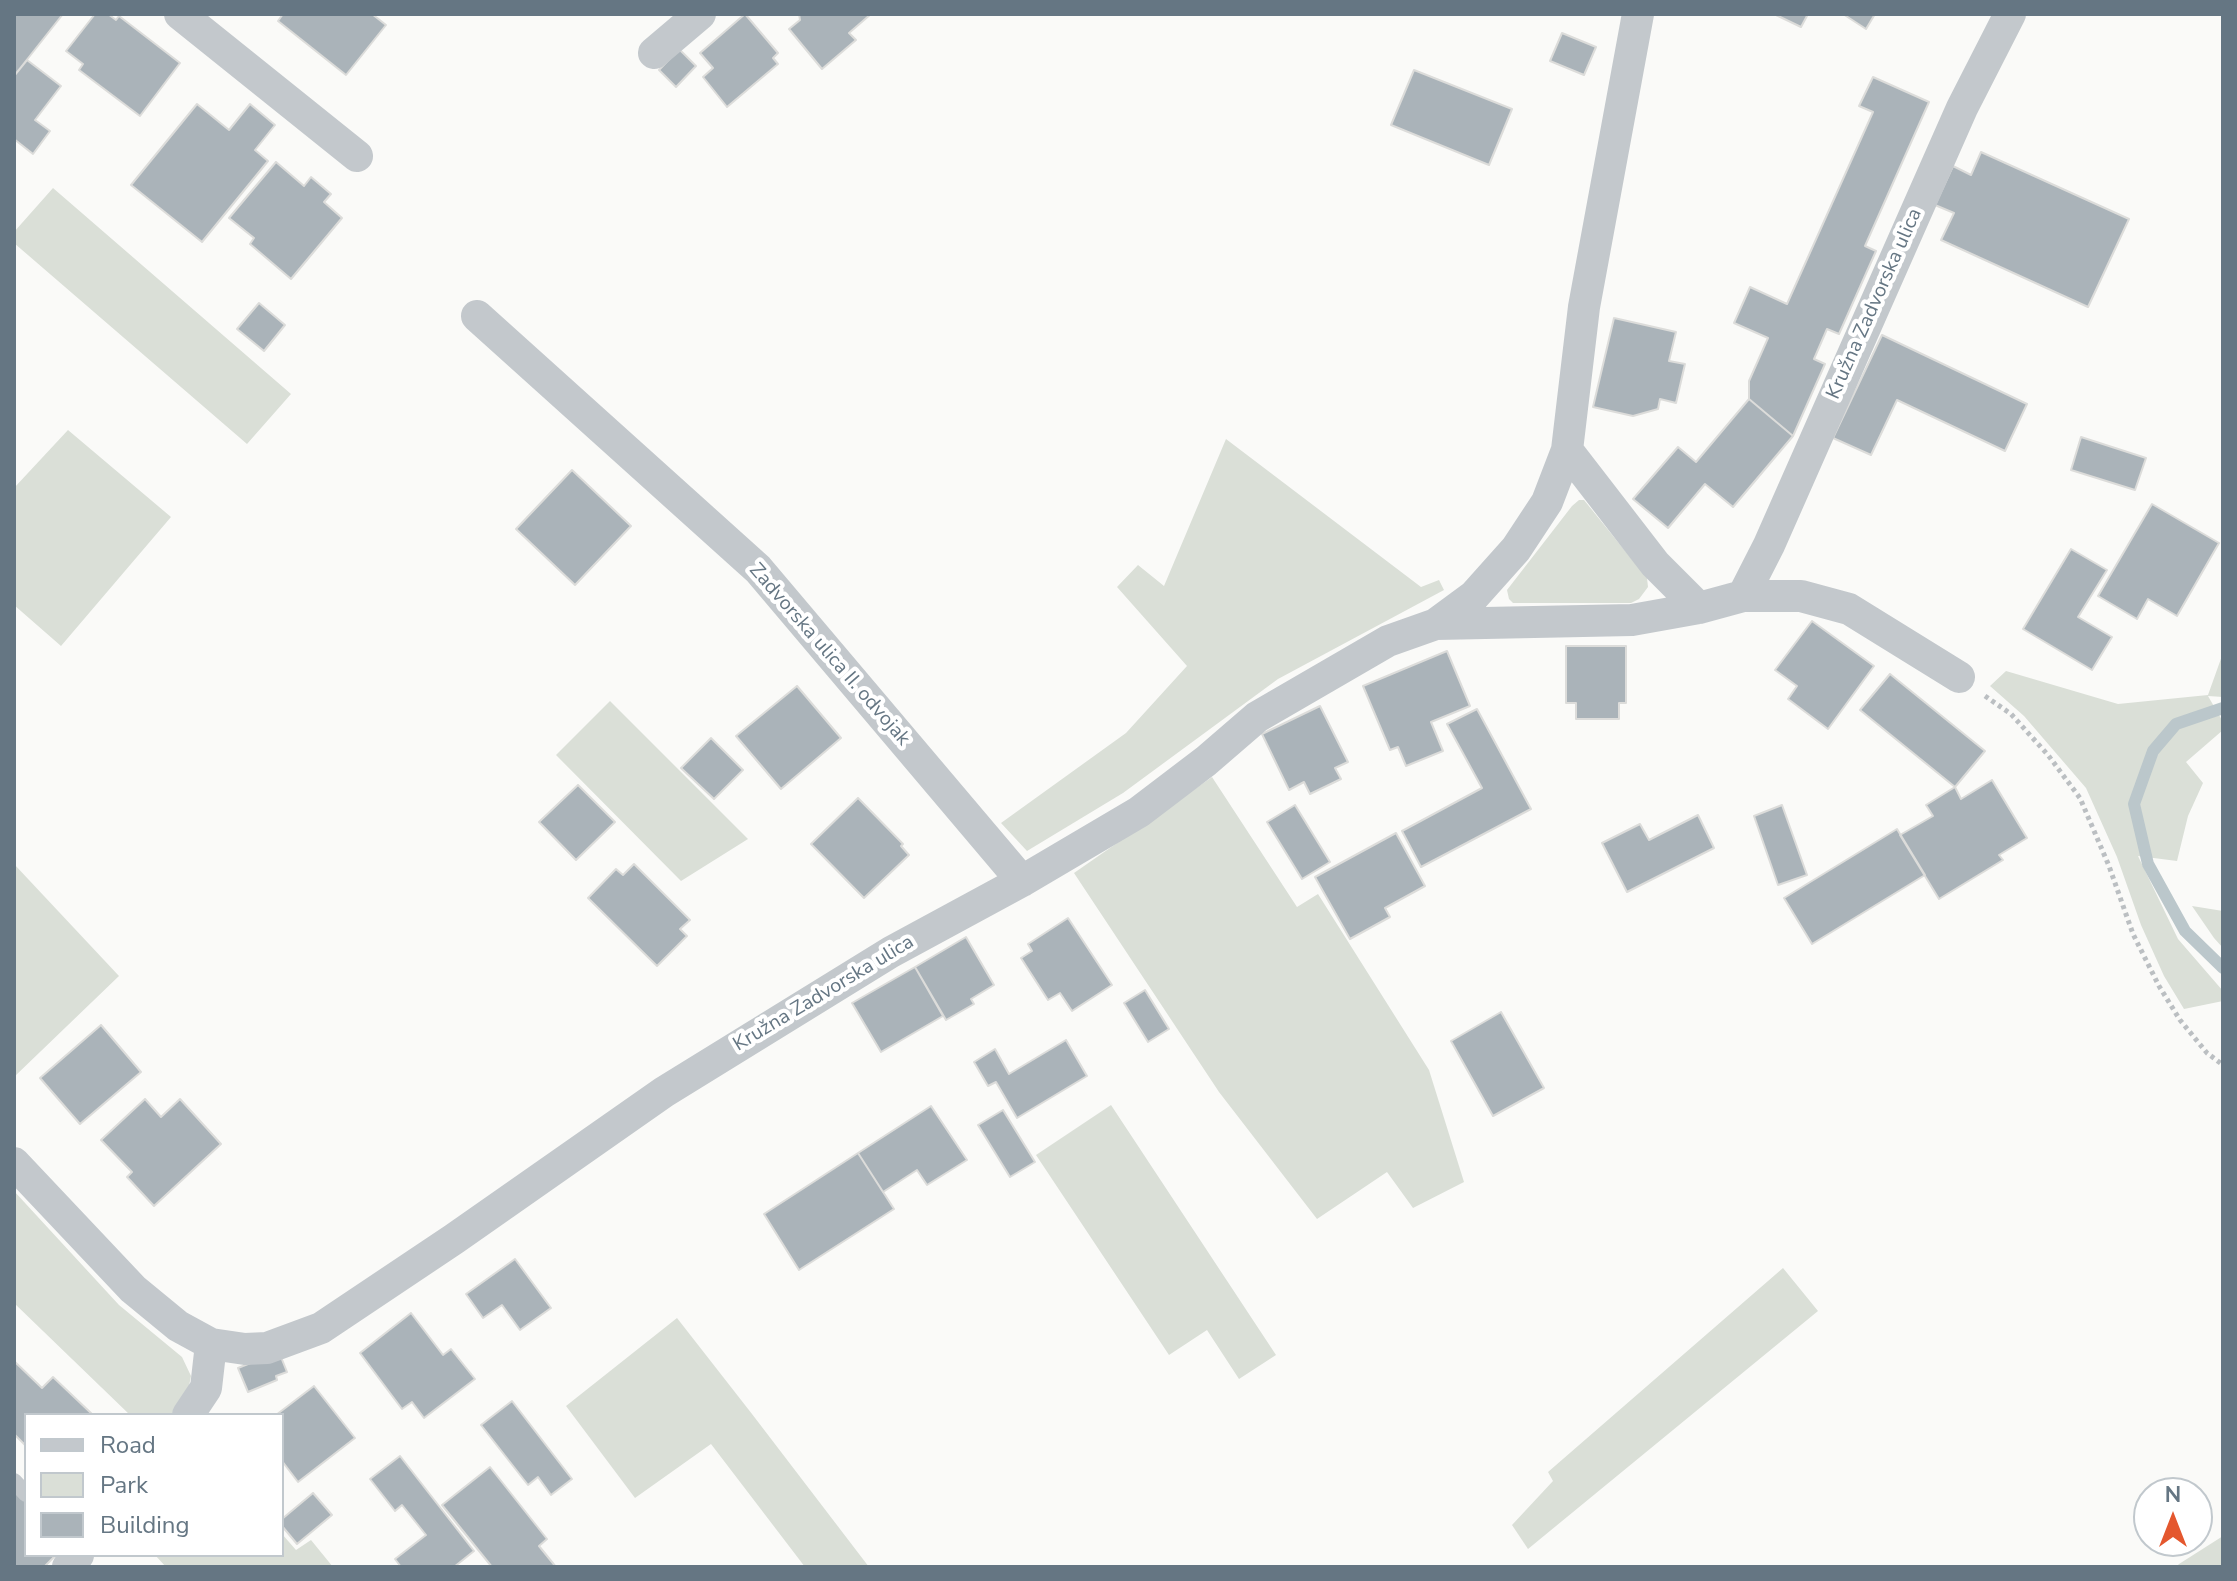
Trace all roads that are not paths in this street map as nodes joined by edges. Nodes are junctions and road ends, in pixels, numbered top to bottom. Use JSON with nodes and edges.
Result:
{"nodes":[{"id":1,"x":180,"y":14,"type":"edge"},
{"id":2,"x":700,"y":14,"type":"edge"},
{"id":3,"x":1638,"y":14,"type":"edge"},
{"id":4,"x":2010,"y":14,"type":"edge"},
{"id":5,"x":654,"y":53,"type":"dead end"},
{"id":6,"x":357,"y":156,"type":"dead end"},
{"id":7,"x":477,"y":316,"type":"dead end"},
{"id":8,"x":1567,"y":450,"type":"junction"},
{"id":9,"x":1743,"y":596,"type":"junction"},
{"id":10,"x":1699,"y":608,"type":"junction"},
{"id":11,"x":1436,"y":624,"type":"junction"},
{"id":12,"x":1959,"y":677,"type":"road end"},
{"id":13,"x":1022,"y":881,"type":"junction"},
{"id":14,"x":14,"y":1163,"type":"edge"},
{"id":15,"x":211,"y":1344,"type":"junction"},
{"id":16,"x":189,"y":1413,"type":"edge"}],
"edges":[{"from":1,"to":6,"type":"street"},
{"from":2,"to":5,"type":"street"},
{"from":3,"to":8,"type":"street","name":"Kružna Zadvorska ulica"},
{"from":4,"to":9,"type":"street","name":"Kružna Zadvorska ulica"},
{"from":7,"to":13,"type":"street","name":"Zadvorska ulica II. odvojak"},
{"from":8,"to":10,"type":"street"},
{"from":8,"to":11,"type":"street","name":"Kružna Zadvorska ulica"},
{"from":9,"to":10,"type":"street","name":"Kružna Zadvorska ulica"},
{"from":9,"to":12,"type":"street","name":"Kružna Zadvorska ulica"},
{"from":10,"to":11,"type":"street","name":"Kružna Zadvorska ulica"},
{"from":11,"to":13,"type":"street","name":"Kružna Zadvorska ulica"},
{"from":13,"to":15,"type":"street","name":"Kružna Zadvorska ulica"},
{"from":14,"to":15,"type":"street","name":"Kružna Zadvorska ulica"},
{"from":15,"to":16,"type":"street"}]}
